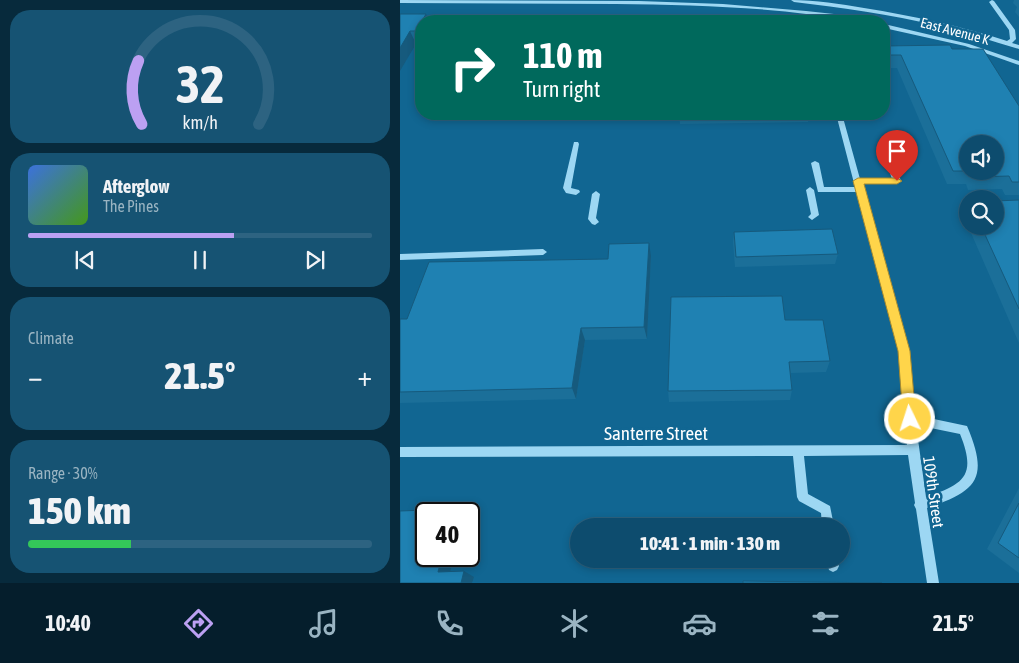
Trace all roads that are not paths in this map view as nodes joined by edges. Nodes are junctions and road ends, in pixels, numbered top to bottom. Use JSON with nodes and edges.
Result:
{"nodes":[{"id":1,"x":794,"y":0,"type":"edge"},
{"id":2,"x":400,"y":1,"type":"edge"},
{"id":3,"x":487,"y":1,"type":"edge"},
{"id":4,"x":529,"y":1,"type":"edge"},
{"id":5,"x":810,"y":1,"type":"edge"},
{"id":6,"x":658,"y":2,"type":"edge"},
{"id":7,"x":992,"y":2,"type":"dead end"},
{"id":8,"x":813,"y":13,"type":"junction"},
{"id":9,"x":825,"y":15,"type":"edge"},
{"id":10,"x":890,"y":27,"type":"edge"},
{"id":11,"x":1009,"y":43,"type":"junction"},
{"id":12,"x":1019,"y":47,"type":"edge"},
{"id":13,"x":1019,"y":63,"type":"edge"},
{"id":14,"x":841,"y":120,"type":"edge"},
{"id":15,"x":576,"y":144,"type":"dead end"},
{"id":16,"x":815,"y":163,"type":"dead end"},
{"id":17,"x":892,"y":167,"type":"dead end"},
{"id":18,"x":860,"y":185,"type":"junction"},
{"id":19,"x":810,"y":190,"type":"dead end"},
{"id":20,"x":576,"y":192,"type":"dead end"},
{"id":21,"x":596,"y":194,"type":"dead end"},
{"id":22,"x":812,"y":217,"type":"dead end"},
{"id":23,"x":595,"y":222,"type":"dead end"},
{"id":24,"x":543,"y":252,"type":"dead end"},
{"id":25,"x":400,"y":257,"type":"edge"},
{"id":26,"x":910,"y":419,"type":"junction"},
{"id":27,"x":798,"y":450,"type":"junction"},
{"id":28,"x":913,"y":450,"type":"junction"},
{"id":29,"x":400,"y":452,"type":"edge"},
{"id":30,"x":920,"y":505,"type":"junction"},
{"id":31,"x":827,"y":518,"type":"edge"},
{"id":32,"x":933,"y":583,"type":"edge"}],
"edges":[{"from":1,"to":5,"type":"street","name":"East Avenue K"},
{"from":2,"to":3,"type":"street"},
{"from":3,"to":4,"type":"street"},
{"from":4,"to":6,"type":"street"},
{"from":5,"to":8,"type":"street"},
{"from":5,"to":11,"type":"street","name":"East Avenue K"},
{"from":6,"to":8,"type":"street"},
{"from":7,"to":11,"type":"street"},
{"from":8,"to":9,"type":"street"},
{"from":10,"to":13,"type":"street","name":"East Avenue K"},
{"from":11,"to":12,"type":"street","name":"East Avenue K"},
{"from":14,"to":18,"type":"street","name":"109th Street"},
{"from":15,"to":20,"type":"street"},
{"from":16,"to":18,"type":"street"},
{"from":17,"to":18,"type":"street"},
{"from":18,"to":26,"type":"street","name":"109th Street"},
{"from":19,"to":22,"type":"street"},
{"from":21,"to":23,"type":"street"},
{"from":24,"to":25,"type":"street"},
{"from":26,"to":28,"type":"street","name":"109th Street"},
{"from":26,"to":30,"type":"street"},
{"from":27,"to":28,"type":"street","name":"Santerre Street"},
{"from":27,"to":29,"type":"street","name":"Santerre Street"},
{"from":27,"to":31,"type":"street"},
{"from":28,"to":30,"type":"street","name":"109th Street"},
{"from":30,"to":32,"type":"street","name":"109th Street"}]}
